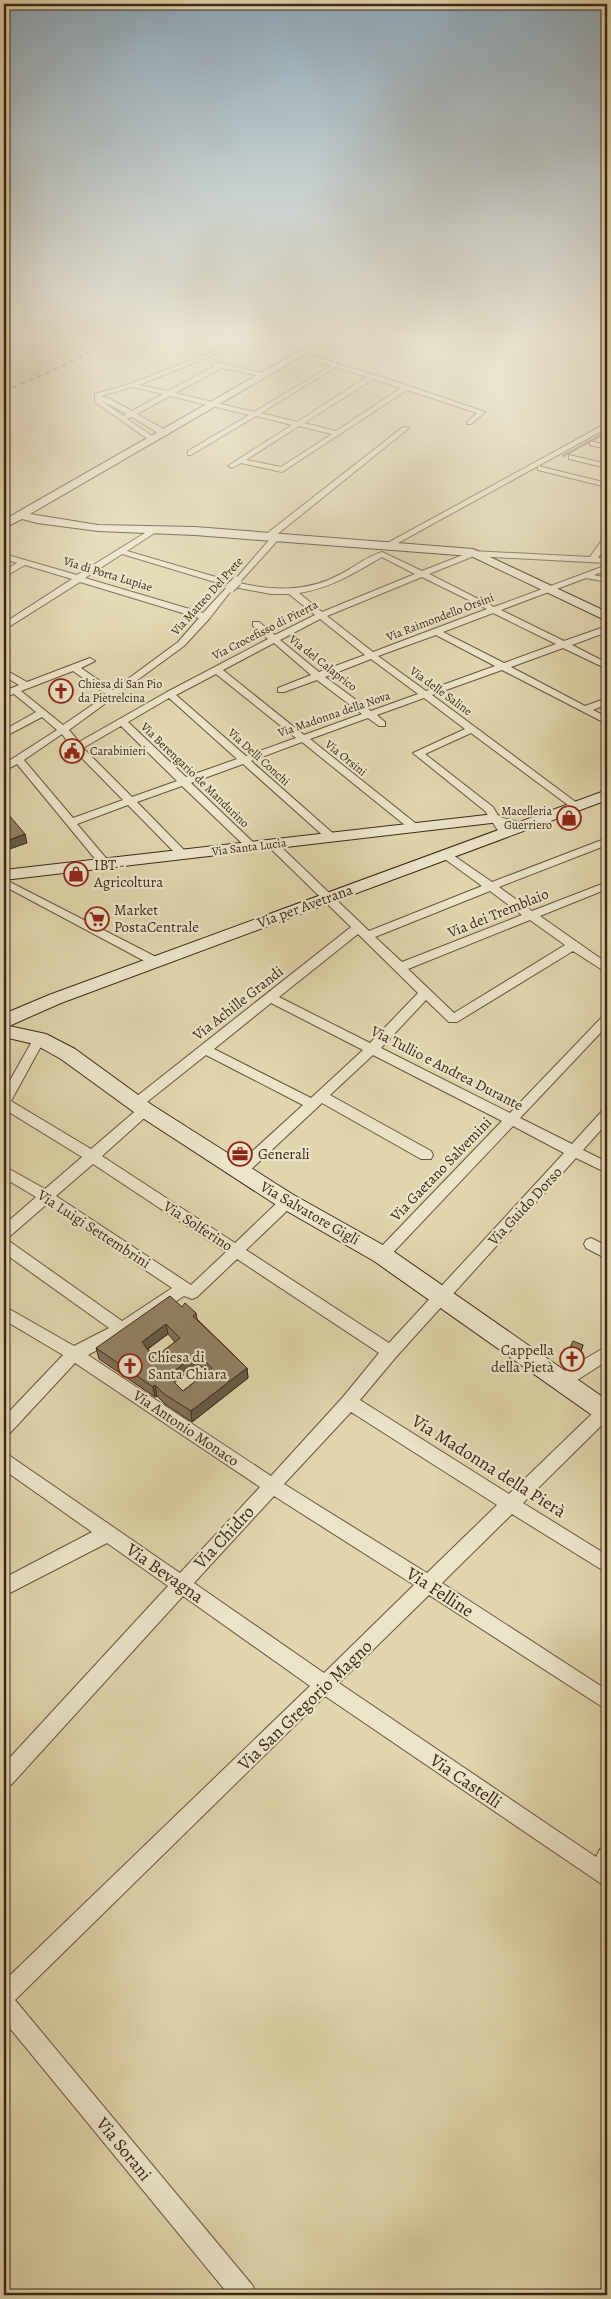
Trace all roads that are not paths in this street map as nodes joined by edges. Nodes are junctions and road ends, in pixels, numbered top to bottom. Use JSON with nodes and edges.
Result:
{"nodes":[{"id":1,"x":143,"y":445,"type":"edge"},
{"id":2,"x":204,"y":445,"type":"edge"},
{"id":3,"x":265,"y":445,"type":"edge"},
{"id":4,"x":319,"y":445,"type":"edge"},
{"id":5,"x":384,"y":445,"type":"edge"},
{"id":6,"x":570,"y":445,"type":"edge"},
{"id":7,"x":191,"y":453,"type":"dead end"},
{"id":8,"x":572,"y":457,"type":"dead end"},
{"id":9,"x":240,"y":461,"type":"junction"},
{"id":10,"x":232,"y":466,"type":"dead end"},
{"id":11,"x":607,"y":466,"type":"edge"},
{"id":12,"x":541,"y":468,"type":"dead end"},
{"id":13,"x":607,"y":485,"type":"edge"},
{"id":14,"x":11,"y":520,"type":"edge"},
{"id":15,"x":153,"y":530,"type":"junction"},
{"id":16,"x":272,"y":537,"type":"junction"},
{"id":17,"x":607,"y":539,"type":"edge"},
{"id":18,"x":386,"y":546,"type":"junction"},
{"id":19,"x":126,"y":553,"type":"dead end"},
{"id":20,"x":473,"y":553,"type":"junction"},
{"id":21,"x":4,"y":556,"type":"edge"},
{"id":22,"x":592,"y":560,"type":"junction"},
{"id":23,"x":607,"y":561,"type":"edge"},
{"id":24,"x":24,"y":562,"type":"junction"},
{"id":25,"x":607,"y":567,"type":"edge"},
{"id":26,"x":422,"y":573,"type":"junction"},
{"id":27,"x":4,"y":575,"type":"edge"},
{"id":28,"x":585,"y":575,"type":"junction"},
{"id":29,"x":78,"y":578,"type":"junction"},
{"id":30,"x":607,"y":580,"type":"edge"},
{"id":31,"x":549,"y":589,"type":"junction"},
{"id":32,"x":293,"y":593,"type":"junction"},
{"id":33,"x":495,"y":610,"type":"junction"},
{"id":34,"x":320,"y":615,"type":"junction"},
{"id":35,"x":206,"y":617,"type":"junction"},
{"id":36,"x":607,"y":617,"type":"edge"},
{"id":37,"x":256,"y":624,"type":"dead end"},
{"id":38,"x":4,"y":626,"type":"edge"},
{"id":39,"x":607,"y":629,"type":"edge"},
{"id":40,"x":437,"y":632,"type":"junction"},
{"id":41,"x":273,"y":639,"type":"junction"},
{"id":42,"x":565,"y":644,"type":"junction"},
{"id":43,"x":372,"y":656,"type":"junction"},
{"id":44,"x":90,"y":661,"type":"dead end"},
{"id":45,"x":504,"y":666,"type":"junction"},
{"id":46,"x":607,"y":666,"type":"edge"},
{"id":47,"x":74,"y":667,"type":"junction"},
{"id":48,"x":216,"y":669,"type":"junction"},
{"id":49,"x":4,"y":672,"type":"edge"},
{"id":50,"x":318,"y":676,"type":"junction"},
{"id":51,"x":4,"y":684,"type":"edge"},
{"id":52,"x":26,"y":685,"type":"junction"},
{"id":53,"x":281,"y":690,"type":"dead end"},
{"id":54,"x":11,"y":691,"type":"edge"},
{"id":55,"x":112,"y":694,"type":"junction"},
{"id":56,"x":170,"y":694,"type":"junction"},
{"id":57,"x":427,"y":695,"type":"junction"},
{"id":58,"x":607,"y":701,"type":"edge"},
{"id":59,"x":586,"y":710,"type":"junction"},
{"id":60,"x":42,"y":713,"type":"junction"},
{"id":61,"x":372,"y":715,"type":"junction"},
{"id":62,"x":607,"y":721,"type":"edge"},
{"id":63,"x":121,"y":722,"type":"junction"},
{"id":64,"x":382,"y":724,"type":"dead end"},
{"id":65,"x":472,"y":729,"type":"junction"},
{"id":66,"x":66,"y":733,"type":"junction"},
{"id":67,"x":100,"y":733,"type":"junction"},
{"id":68,"x":4,"y":734,"type":"edge"},
{"id":69,"x":302,"y":738,"type":"junction"},
{"id":70,"x":77,"y":747,"type":"junction"},
{"id":71,"x":18,"y":759,"type":"junction"},
{"id":72,"x":243,"y":759,"type":"junction"},
{"id":73,"x":4,"y":768,"type":"edge"},
{"id":74,"x":184,"y":780,"type":"junction"},
{"id":75,"x":607,"y":796,"type":"edge"},
{"id":76,"x":129,"y":800,"type":"junction"},
{"id":77,"x":576,"y":806,"type":"junction"},
{"id":78,"x":494,"y":818,"type":"junction"},
{"id":79,"x":69,"y":823,"type":"junction"},
{"id":80,"x":523,"y":826,"type":"junction"},
{"id":81,"x":415,"y":828,"type":"junction"},
{"id":82,"x":505,"y":833,"type":"junction"},
{"id":83,"x":332,"y":838,"type":"junction"},
{"id":84,"x":607,"y":841,"type":"edge"},
{"id":85,"x":273,"y":845,"type":"junction"},
{"id":86,"x":252,"y":847,"type":"junction"},
{"id":87,"x":446,"y":854,"type":"junction"},
{"id":88,"x":183,"y":855,"type":"junction"},
{"id":89,"x":105,"y":864,"type":"junction"},
{"id":90,"x":4,"y":875,"type":"edge"},
{"id":91,"x":4,"y":882,"type":"edge"},
{"id":92,"x":607,"y":885,"type":"edge"},
{"id":93,"x":491,"y":886,"type":"junction"},
{"id":94,"x":326,"y":898,"type":"junction"},
{"id":95,"x":533,"y":916,"type":"junction"},
{"id":96,"x":362,"y":932,"type":"junction"},
{"id":97,"x":574,"y":945,"type":"junction"},
{"id":98,"x":156,"y":962,"type":"junction"},
{"id":99,"x":399,"y":968,"type":"junction"},
{"id":100,"x":607,"y":970,"type":"edge"},
{"id":101,"x":425,"y":993,"type":"junction"},
{"id":102,"x":271,"y":998,"type":"junction"},
{"id":103,"x":607,"y":1019,"type":"edge"},
{"id":104,"x":4,"y":1021,"type":"edge"},
{"id":105,"x":4,"y":1032,"type":"edge"},
{"id":106,"x":39,"y":1039,"type":"junction"},
{"id":107,"x":372,"y":1049,"type":"junction"},
{"id":108,"x":206,"y":1050,"type":"junction"},
{"id":109,"x":317,"y":1100,"type":"junction"},
{"id":110,"x":4,"y":1103,"type":"edge"},
{"id":111,"x":141,"y":1106,"type":"junction"},
{"id":112,"x":607,"y":1115,"type":"edge"},
{"id":113,"x":512,"y":1119,"type":"junction"},
{"id":114,"x":575,"y":1151,"type":"junction"},
{"id":115,"x":426,"y":1154,"type":"dead end"},
{"id":116,"x":93,"y":1157,"type":"junction"},
{"id":117,"x":607,"y":1168,"type":"edge"},
{"id":118,"x":4,"y":1171,"type":"edge"},
{"id":119,"x":240,"y":1171,"type":"junction"},
{"id":120,"x":46,"y":1196,"type":"junction"},
{"id":121,"x":287,"y":1202,"type":"junction"},
{"id":122,"x":4,"y":1233,"type":"edge"},
{"id":123,"x":591,"y":1244,"type":"dead end"},
{"id":124,"x":4,"y":1245,"type":"edge"},
{"id":125,"x":236,"y":1251,"type":"junction"},
{"id":126,"x":607,"y":1253,"type":"edge"},
{"id":127,"x":382,"y":1255,"type":"junction"},
{"id":128,"x":184,"y":1288,"type":"junction"},
{"id":129,"x":442,"y":1295,"type":"junction"},
{"id":130,"x":4,"y":1312,"type":"edge"},
{"id":131,"x":122,"y":1329,"type":"junction"},
{"id":132,"x":390,"y":1352,"type":"junction"},
{"id":133,"x":607,"y":1353,"type":"edge"},
{"id":134,"x":74,"y":1354,"type":"junction"},
{"id":135,"x":562,"y":1381,"type":"junction"},
{"id":136,"x":349,"y":1402,"type":"junction"},
{"id":137,"x":606,"y":1413,"type":"edge"},
{"id":138,"x":4,"y":1428,"type":"edge"},
{"id":139,"x":4,"y":1461,"type":"edge"},
{"id":140,"x":272,"y":1486,"type":"junction"},
{"id":141,"x":510,"y":1504,"type":"junction"},
{"id":142,"x":108,"y":1533,"type":"junction"},
{"id":143,"x":607,"y":1565,"type":"edge"},
{"id":144,"x":181,"y":1584,"type":"junction"},
{"id":145,"x":428,"y":1584,"type":"junction"},
{"id":146,"x":4,"y":1588,"type":"edge"},
{"id":147,"x":326,"y":1685,"type":"junction"},
{"id":148,"x":607,"y":1701,"type":"edge"},
{"id":149,"x":4,"y":1778,"type":"edge"},
{"id":150,"x":605,"y":1868,"type":"edge"},
{"id":151,"x":4,"y":1996,"type":"edge"},
{"id":152,"x":4,"y":2004,"type":"edge"},
{"id":153,"x":244,"y":2295,"type":"edge"}],
"edges":[{"from":1,"to":14,"type":"street"},
{"from":2,"to":7,"type":"street"},
{"from":3,"to":9,"type":"street"},
{"from":4,"to":9,"type":"street"},
{"from":5,"to":16,"type":"street","name":"Via Matteo Del Prete"},
{"from":6,"to":18,"type":"street"},
{"from":8,"to":11,"type":"street"},
{"from":9,"to":10,"type":"street"},
{"from":12,"to":13,"type":"street"},
{"from":14,"to":15,"type":"street"},
{"from":15,"to":16,"type":"street"},
{"from":15,"to":29,"type":"street"},
{"from":16,"to":18,"type":"street"},
{"from":16,"to":35,"type":"street","name":"Via Matteo Del Prete"},
{"from":17,"to":22,"type":"street"},
{"from":18,"to":20,"type":"street"},
{"from":19,"to":32,"type":"street"},
{"from":20,"to":22,"type":"street"},
{"from":20,"to":26,"type":"street","name":"Via Crocefisso di Piterta"},
{"from":20,"to":31,"type":"street"},
{"from":21,"to":24,"type":"street","name":"Via di Porta Lupiae"},
{"from":22,"to":23,"type":"street"},
{"from":24,"to":27,"type":"street"},
{"from":24,"to":29,"type":"street","name":"Via di Porta Lupiae"},
{"from":25,"to":28,"type":"street","name":"Via Raimondello Orsini"},
{"from":26,"to":32,"type":"street"},
{"from":26,"to":33,"type":"street"},
{"from":26,"to":34,"type":"street","name":"Via Crocefisso di Piterta"},
{"from":28,"to":30,"type":"street"},
{"from":28,"to":31,"type":"street","name":"Via Raimondello Orsini"},
{"from":29,"to":35,"type":"street","name":"Via di Porta Lupiae"},
{"from":29,"to":38,"type":"street"},
{"from":31,"to":33,"type":"street","name":"Via Raimondello Orsini"},
{"from":31,"to":36,"type":"street"},
{"from":32,"to":34,"type":"street","name":"Via delle Saline"},
{"from":33,"to":40,"type":"street","name":"Via Raimondello Orsini"},
{"from":33,"to":42,"type":"street"},
{"from":34,"to":41,"type":"street","name":"Via Crocefisso di Piterta"},
{"from":34,"to":43,"type":"street","name":"Via delle Saline"},
{"from":35,"to":55,"type":"street","name":"Via Matteo Del Prete"},
{"from":37,"to":41,"type":"street","name":"Via del Calaprico"},
{"from":39,"to":42,"type":"street","name":"Via Madonna della Nova"},
{"from":40,"to":43,"type":"street","name":"Via Raimondello Orsini"},
{"from":40,"to":45,"type":"street"},
{"from":41,"to":48,"type":"street","name":"Via Crocefisso di Piterta"},
{"from":41,"to":50,"type":"street","name":"Via del Calaprico"},
{"from":42,"to":45,"type":"street","name":"Via Madonna della Nova"},
{"from":42,"to":46,"type":"street"},
{"from":43,"to":50,"type":"street","name":"Via Raimondello Orsini"},
{"from":43,"to":57,"type":"street","name":"Via delle Saline"},
{"from":44,"to":47,"type":"street"},
{"from":45,"to":57,"type":"street","name":"Via Madonna della Nova"},
{"from":45,"to":59,"type":"street"},
{"from":47,"to":52,"type":"street"},
{"from":47,"to":55,"type":"street"},
{"from":48,"to":56,"type":"street","name":"Via Crocefisso di Piterta"},
{"from":48,"to":69,"type":"street","name":"Via Orsini"},
{"from":49,"to":52,"type":"street"},
{"from":50,"to":53,"type":"street","name":"Via Raimondello Orsini"},
{"from":50,"to":61,"type":"street","name":"Via del Calaprico"},
{"from":51,"to":54,"type":"street"},
{"from":52,"to":54,"type":"street"},
{"from":54,"to":60,"type":"street"},
{"from":55,"to":66,"type":"street","name":"Via Matteo Del Prete"},
{"from":56,"to":63,"type":"street","name":"Via Crocefisso di Piterta"},
{"from":56,"to":72,"type":"street","name":"Via Delli Conchi"},
{"from":57,"to":61,"type":"street","name":"Via Madonna della Nova"},
{"from":57,"to":65,"type":"street","name":"Via delle Saline"},
{"from":58,"to":59,"type":"street"},
{"from":59,"to":62,"type":"street"},
{"from":60,"to":66,"type":"street"},
{"from":60,"to":68,"type":"street"},
{"from":61,"to":64,"type":"street","name":"Via del Calaprico"},
{"from":61,"to":69,"type":"street","name":"Via Madonna della Nova"},
{"from":63,"to":67,"type":"street","name":"Via Crocefisso di Piterta"},
{"from":63,"to":74,"type":"street","name":"Via Berengario de Mandurino"},
{"from":65,"to":77,"type":"street","name":"Via delle Saline"},
{"from":65,"to":78,"type":"street"},
{"from":66,"to":67,"type":"street"},
{"from":66,"to":70,"type":"street"},
{"from":66,"to":71,"type":"street","name":"Via Matteo Del Prete"},
{"from":67,"to":70,"type":"street","name":"Via Crocefisso di Piterta"},
{"from":69,"to":72,"type":"street","name":"Via Madonna della Nova"},
{"from":69,"to":81,"type":"street","name":"Via Orsini"},
{"from":70,"to":76,"type":"street"},
{"from":71,"to":73,"type":"street","name":"Via Matteo Del Prete"},
{"from":71,"to":79,"type":"street"},
{"from":72,"to":74,"type":"street","name":"Via Madonna della Nova"},
{"from":72,"to":83,"type":"street","name":"Via Delli Conchi"},
{"from":74,"to":76,"type":"street","name":"Via Madonna della Nova"},
{"from":74,"to":86,"type":"street","name":"Via Berengario de Mandurino"},
{"from":75,"to":77,"type":"street","name":"Via per Avetrana"},
{"from":76,"to":79,"type":"street","name":"Via Madonna della Nova"},
{"from":76,"to":88,"type":"street"},
{"from":77,"to":80,"type":"street","name":"Via per Avetrana"},
{"from":78,"to":80,"type":"street"},
{"from":78,"to":81,"type":"street","name":"Via Santa Lucia"},
{"from":78,"to":82,"type":"street"},
{"from":79,"to":89,"type":"street"},
{"from":80,"to":82,"type":"street","name":"Via per Avetrana"},
{"from":81,"to":83,"type":"street","name":"Via Santa Lucia"},
{"from":82,"to":87,"type":"street","name":"Via per Avetrana"},
{"from":83,"to":85,"type":"street","name":"Via Santa Lucia"},
{"from":84,"to":93,"type":"street","name":"Via Achille Grandi"},
{"from":85,"to":86,"type":"street","name":"Via Santa Lucia"},
{"from":85,"to":94,"type":"street"},
{"from":86,"to":88,"type":"street","name":"Via Santa Lucia"},
{"from":87,"to":93,"type":"street"},
{"from":87,"to":94,"type":"street","name":"Via per Avetrana"},
{"from":88,"to":89,"type":"street","name":"Via Santa Lucia"},
{"from":89,"to":90,"type":"street","name":"Via Santa Lucia"},
{"from":91,"to":98,"type":"street"},
{"from":92,"to":95,"type":"street","name":"Via dei Tremblaio"},
{"from":93,"to":95,"type":"street"},
{"from":93,"to":96,"type":"street","name":"Via Achille Grandi"},
{"from":94,"to":96,"type":"street"},
{"from":94,"to":98,"type":"street","name":"Via per Avetrana"},
{"from":95,"to":97,"type":"street"},
{"from":95,"to":99,"type":"street","name":"Via dei Tremblaio"},
{"from":96,"to":99,"type":"street"},
{"from":96,"to":102,"type":"street","name":"Via Achille Grandi"},
{"from":97,"to":100,"type":"street"},
{"from":97,"to":101,"type":"street"},
{"from":98,"to":104,"type":"street","name":"Via per Avetrana"},
{"from":99,"to":101,"type":"street"},
{"from":101,"to":107,"type":"street"},
{"from":102,"to":107,"type":"street","name":"Via Tullio e Andrea Durante"},
{"from":102,"to":108,"type":"street","name":"Via Achille Grandi"},
{"from":103,"to":113,"type":"street","name":"Via Gaetano Salvemini"},
{"from":105,"to":106,"type":"street","name":"Via Salvatore Gigli"},
{"from":106,"to":110,"type":"street"},
{"from":106,"to":111,"type":"street","name":"Via Salvatore Gigli"},
{"from":107,"to":109,"type":"street"},
{"from":107,"to":113,"type":"street","name":"Via Tullio e Andrea Durante"},
{"from":108,"to":109,"type":"street"},
{"from":108,"to":111,"type":"street","name":"Via Achille Grandi"},
{"from":109,"to":115,"type":"street"},
{"from":109,"to":119,"type":"street"},
{"from":110,"to":116,"type":"street","name":"Via Solferino"},
{"from":111,"to":116,"type":"street","name":"Via Achille Grandi"},
{"from":111,"to":119,"type":"street","name":"Via Salvatore Gigli"},
{"from":112,"to":114,"type":"street","name":"Via Guido Dorso"},
{"from":113,"to":114,"type":"street","name":"Via Tullio e Andrea Durante"},
{"from":113,"to":127,"type":"street","name":"Via Gaetano Salvemini"},
{"from":114,"to":117,"type":"street","name":"Via Tullio e Andrea Durante"},
{"from":114,"to":129,"type":"street","name":"Via Guido Dorso"},
{"from":116,"to":120,"type":"street","name":"Via Achille Grandi"},
{"from":116,"to":125,"type":"street","name":"Via Solferino"},
{"from":118,"to":120,"type":"street","name":"Via Luigi Settembrini"},
{"from":119,"to":121,"type":"street","name":"Via Salvatore Gigli"},
{"from":120,"to":122,"type":"street","name":"Via Achille Grandi"},
{"from":120,"to":128,"type":"street","name":"Via Luigi Settembrini"},
{"from":121,"to":125,"type":"street"},
{"from":121,"to":127,"type":"street","name":"Via Salvatore Gigli"},
{"from":123,"to":126,"type":"street"},
{"from":124,"to":131,"type":"street"},
{"from":125,"to":128,"type":"street"},
{"from":125,"to":132,"type":"street","name":"Via Solferino"},
{"from":127,"to":129,"type":"street","name":"Via Salvatore Gigli"},
{"from":128,"to":131,"type":"street"},
{"from":129,"to":132,"type":"street","name":"Via Chidro"},
{"from":129,"to":135,"type":"street","name":"Via Salvatore Gigli"},
{"from":130,"to":134,"type":"street","name":"Via Antonio Monaco"},
{"from":131,"to":134,"type":"street"},
{"from":132,"to":136,"type":"street","name":"Via Chidro"},
{"from":133,"to":135,"type":"street"},
{"from":134,"to":138,"type":"street"},
{"from":134,"to":140,"type":"street","name":"Via Antonio Monaco"},
{"from":135,"to":137,"type":"street","name":"Via Salvatore Gigli"},
{"from":136,"to":140,"type":"street","name":"Via Chidro"},
{"from":136,"to":141,"type":"street","name":"Via Madonna della Pierà"},
{"from":137,"to":141,"type":"street","name":"Via San Gregorio Magno"},
{"from":139,"to":142,"type":"street","name":"Via Bevagna"},
{"from":140,"to":144,"type":"street","name":"Via Chidro"},
{"from":140,"to":145,"type":"street","name":"Via Felline"},
{"from":141,"to":143,"type":"street","name":"Via Madonna della Pierà"},
{"from":141,"to":145,"type":"street","name":"Via San Gregorio Magno"},
{"from":142,"to":144,"type":"street","name":"Via Bevagna"},
{"from":142,"to":146,"type":"street"},
{"from":144,"to":147,"type":"street","name":"Via Bevagna"},
{"from":144,"to":149,"type":"street","name":"Via Chidro"},
{"from":145,"to":147,"type":"street","name":"Via San Gregorio Magno"},
{"from":145,"to":148,"type":"street","name":"Via Felline"},
{"from":147,"to":150,"type":"street","name":"Via Castelli"},
{"from":147,"to":151,"type":"street","name":"Via San Gregorio Magno"},
{"from":152,"to":153,"type":"street","name":"Via Sorani"}]}
